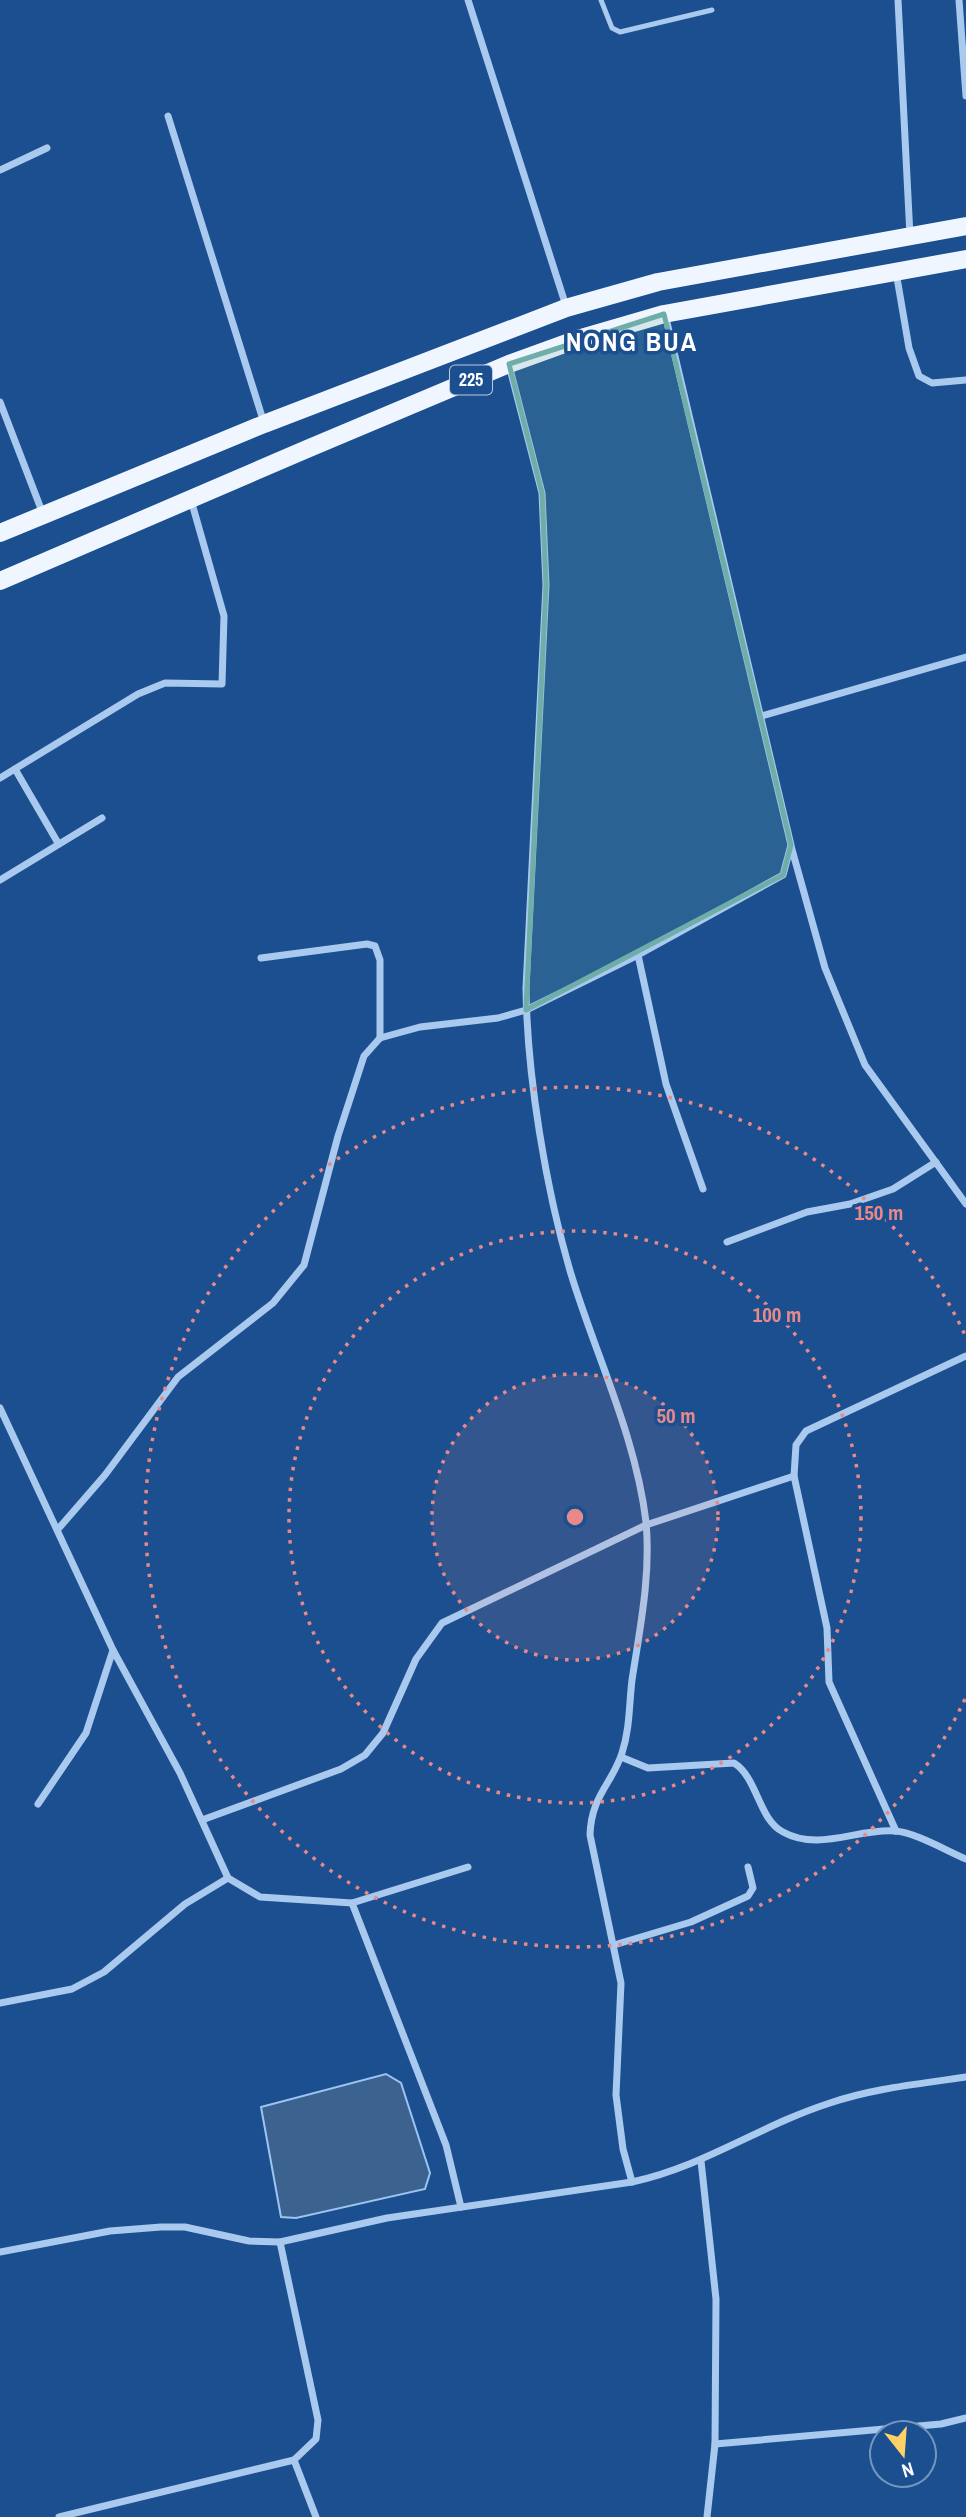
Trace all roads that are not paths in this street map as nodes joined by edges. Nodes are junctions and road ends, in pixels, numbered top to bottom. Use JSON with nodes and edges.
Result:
{"nodes":[{"id":1,"x":468,"y":0,"type":"edge"},
{"id":2,"x":601,"y":0,"type":"edge"},
{"id":3,"x":898,"y":0,"type":"edge"},
{"id":4,"x":959,"y":0,"type":"edge"},
{"id":5,"x":712,"y":10,"type":"dead end"},
{"id":6,"x":966,"y":96,"type":"edge"},
{"id":7,"x":168,"y":116,"type":"dead end"},
{"id":8,"x":47,"y":148,"type":"dead end"},
{"id":9,"x":0,"y":170,"type":"edge"},
{"id":10,"x":966,"y":226,"type":"edge"},
{"id":11,"x":910,"y":236,"type":"junction"},
{"id":12,"x":966,"y":259,"type":"edge"},
{"id":13,"x":895,"y":272,"type":"junction"},
{"id":14,"x":566,"y":308,"type":"junction"},
{"id":15,"x":664,"y":314,"type":"junction"},
{"id":16,"x":509,"y":364,"type":"junction"},
{"id":17,"x":966,"y":380,"type":"edge"},
{"id":18,"x":0,"y":402,"type":"edge"},
{"id":19,"x":264,"y":424,"type":"junction"},
{"id":20,"x":190,"y":499,"type":"junction"},
{"id":21,"x":43,"y":514,"type":"junction"},
{"id":22,"x":0,"y":533,"type":"edge"},
{"id":23,"x":0,"y":581,"type":"edge"},
{"id":24,"x":966,"y":657,"type":"edge"},
{"id":25,"x":762,"y":716,"type":"junction"},
{"id":26,"x":15,"y":769,"type":"junction"},
{"id":27,"x":0,"y":778,"type":"edge"},
{"id":28,"x":102,"y":818,"type":"dead end"},
{"id":29,"x":58,"y":843,"type":"junction"},
{"id":30,"x":791,"y":845,"type":"junction"},
{"id":31,"x":0,"y":880,"type":"edge"},
{"id":32,"x":638,"y":955,"type":"junction"},
{"id":33,"x":261,"y":958,"type":"dead end"},
{"id":34,"x":526,"y":1010,"type":"junction"},
{"id":35,"x":380,"y":1038,"type":"junction"},
{"id":36,"x":936,"y":1162,"type":"junction"},
{"id":37,"x":703,"y":1189,"type":"dead end"},
{"id":38,"x":966,"y":1204,"type":"edge"},
{"id":39,"x":727,"y":1242,"type":"dead end"},
{"id":40,"x":966,"y":1356,"type":"edge"},
{"id":41,"x":0,"y":1408,"type":"edge"},
{"id":42,"x":794,"y":1476,"type":"junction"},
{"id":43,"x":646,"y":1525,"type":"junction"},
{"id":44,"x":59,"y":1528,"type":"junction"},
{"id":45,"x":113,"y":1650,"type":"junction"},
{"id":46,"x":621,"y":1757,"type":"junction"},
{"id":47,"x":37,"y":1804,"type":"dead end"},
{"id":48,"x":202,"y":1820,"type":"junction"},
{"id":49,"x":896,"y":1831,"type":"junction"},
{"id":50,"x":966,"y":1859,"type":"edge"},
{"id":51,"x":468,"y":1867,"type":"dead end"},
{"id":52,"x":748,"y":1867,"type":"dead end"},
{"id":53,"x":228,"y":1878,"type":"junction"},
{"id":54,"x":352,"y":1903,"type":"junction"},
{"id":55,"x":614,"y":1945,"type":"junction"},
{"id":56,"x":0,"y":2003,"type":"edge"},
{"id":57,"x":966,"y":2077,"type":"edge"},
{"id":58,"x":701,"y":2161,"type":"junction"},
{"id":59,"x":632,"y":2182,"type":"junction"},
{"id":60,"x":461,"y":2207,"type":"junction"},
{"id":61,"x":281,"y":2242,"type":"junction"},
{"id":62,"x":0,"y":2252,"type":"edge"},
{"id":63,"x":966,"y":2418,"type":"edge"},
{"id":64,"x":715,"y":2444,"type":"junction"},
{"id":65,"x":294,"y":2460,"type":"junction"},
{"id":66,"x":59,"y":2517,"type":"edge"},
{"id":67,"x":316,"y":2517,"type":"edge"},
{"id":68,"x":707,"y":2517,"type":"edge"}],
"edges":[{"from":1,"to":14,"type":"street"},
{"from":2,"to":5,"type":"lane"},
{"from":3,"to":11,"type":"street"},
{"from":4,"to":6,"type":"street"},
{"from":7,"to":19,"type":"street"},
{"from":8,"to":9,"type":"street"},
{"from":10,"to":11,"type":"main road","number":"225"},
{"from":11,"to":14,"type":"main road","number":"225"},
{"from":12,"to":13,"type":"main road","number":"225"},
{"from":13,"to":15,"type":"main road","number":"225"},
{"from":13,"to":17,"type":"street"},
{"from":14,"to":19,"type":"main road","number":"225"},
{"from":15,"to":16,"type":"main road","number":"225"},
{"from":15,"to":25,"type":"street"},
{"from":16,"to":20,"type":"main road","number":"225"},
{"from":16,"to":34,"type":"street"},
{"from":18,"to":21,"type":"street"},
{"from":19,"to":21,"type":"main road","number":"225"},
{"from":20,"to":23,"type":"main road","number":"225"},
{"from":20,"to":26,"type":"street"},
{"from":21,"to":22,"type":"main road","number":"225"},
{"from":24,"to":25,"type":"street"},
{"from":25,"to":30,"type":"street"},
{"from":26,"to":27,"type":"street"},
{"from":26,"to":29,"type":"street"},
{"from":28,"to":29,"type":"street"},
{"from":29,"to":31,"type":"street"},
{"from":30,"to":32,"type":"street"},
{"from":30,"to":36,"type":"street"},
{"from":32,"to":34,"type":"street"},
{"from":32,"to":37,"type":"street"},
{"from":33,"to":35,"type":"street"},
{"from":34,"to":35,"type":"street"},
{"from":34,"to":43,"type":"street"},
{"from":35,"to":44,"type":"street"},
{"from":36,"to":38,"type":"street"},
{"from":36,"to":39,"type":"street"},
{"from":40,"to":42,"type":"street"},
{"from":41,"to":44,"type":"street"},
{"from":42,"to":43,"type":"street"},
{"from":42,"to":49,"type":"street"},
{"from":43,"to":46,"type":"street"},
{"from":43,"to":48,"type":"street"},
{"from":44,"to":45,"type":"street"},
{"from":45,"to":47,"type":"street"},
{"from":45,"to":48,"type":"street"},
{"from":46,"to":49,"type":"street"},
{"from":46,"to":55,"type":"street"},
{"from":48,"to":53,"type":"street"},
{"from":49,"to":50,"type":"street"},
{"from":51,"to":54,"type":"street"},
{"from":52,"to":55,"type":"street"},
{"from":53,"to":54,"type":"street"},
{"from":53,"to":56,"type":"street"},
{"from":54,"to":60,"type":"street"},
{"from":55,"to":59,"type":"street"},
{"from":57,"to":58,"type":"street"},
{"from":58,"to":59,"type":"street"},
{"from":58,"to":64,"type":"street"},
{"from":59,"to":60,"type":"street"},
{"from":60,"to":61,"type":"street"},
{"from":61,"to":62,"type":"street"},
{"from":61,"to":65,"type":"street"},
{"from":63,"to":64,"type":"street"},
{"from":64,"to":68,"type":"street"},
{"from":65,"to":66,"type":"street"},
{"from":65,"to":67,"type":"street"}]}
